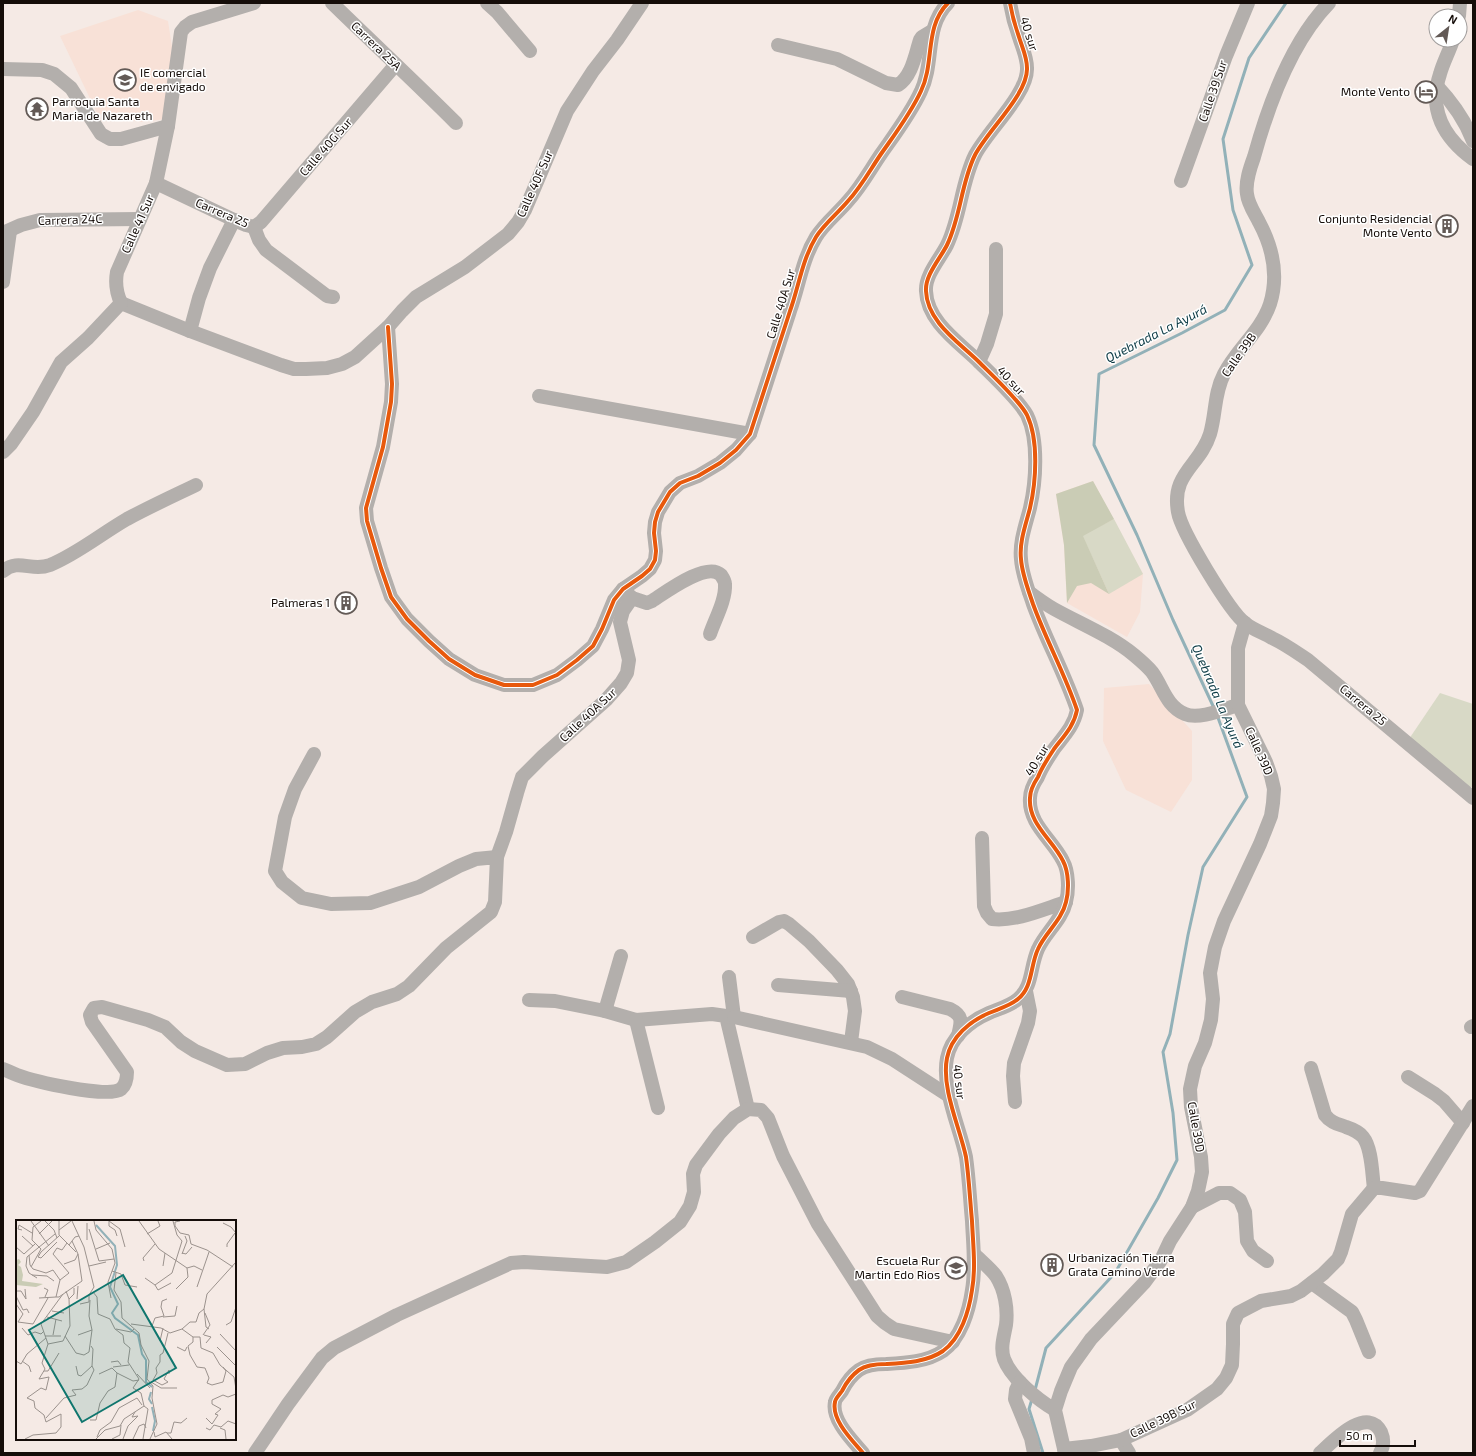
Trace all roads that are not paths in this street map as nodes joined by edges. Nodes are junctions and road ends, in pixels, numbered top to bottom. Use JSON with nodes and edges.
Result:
{"nodes":[{"id":1,"x":254,"y":3,"type":"edge"},
{"id":2,"x":332,"y":3,"type":"edge"},
{"id":3,"x":487,"y":3,"type":"edge"},
{"id":4,"x":642,"y":3,"type":"edge"},
{"id":5,"x":948,"y":3,"type":"edge"},
{"id":6,"x":1010,"y":3,"type":"edge"},
{"id":7,"x":1248,"y":3,"type":"edge"},
{"id":8,"x":1329,"y":3,"type":"edge"},
{"id":9,"x":932,"y":31,"type":"junction"},
{"id":10,"x":778,"y":45,"type":"dead end"},
{"id":11,"x":1450,"y":48,"type":"edge"},
{"id":12,"x":530,"y":51,"type":"dead end"},
{"id":13,"x":394,"y":64,"type":"junction"},
{"id":14,"x":3,"y":69,"type":"edge"},
{"id":15,"x":1437,"y":86,"type":"junction"},
{"id":16,"x":456,"y":124,"type":"dead end"},
{"id":17,"x":168,"y":126,"type":"junction"},
{"id":18,"x":1473,"y":141,"type":"edge"},
{"id":19,"x":1473,"y":159,"type":"edge"},
{"id":20,"x":1181,"y":181,"type":"dead end"},
{"id":21,"x":156,"y":183,"type":"junction"},
{"id":22,"x":140,"y":219,"type":"junction"},
{"id":23,"x":234,"y":220,"type":"junction"},
{"id":24,"x":254,"y":226,"type":"junction"},
{"id":25,"x":7,"y":232,"type":"edge"},
{"id":26,"x":996,"y":249,"type":"dead end"},
{"id":27,"x":3,"y":282,"type":"edge"},
{"id":28,"x":333,"y":297,"type":"dead end"},
{"id":29,"x":121,"y":303,"type":"junction"},
{"id":30,"x":388,"y":327,"type":"junction"},
{"id":31,"x":190,"y":331,"type":"junction"},
{"id":32,"x":979,"y":362,"type":"junction"},
{"id":33,"x":539,"y":396,"type":"dead end"},
{"id":34,"x":750,"y":434,"type":"junction"},
{"id":35,"x":3,"y":452,"type":"edge"},
{"id":36,"x":196,"y":485,"type":"dead end"},
{"id":37,"x":3,"y":571,"type":"edge"},
{"id":38,"x":1029,"y":592,"type":"junction"},
{"id":39,"x":628,"y":594,"type":"junction"},
{"id":40,"x":1245,"y":623,"type":"junction"},
{"id":41,"x":710,"y":634,"type":"dead end"},
{"id":42,"x":1238,"y":705,"type":"junction"},
{"id":43,"x":314,"y":754,"type":"dead end"},
{"id":44,"x":1472,"y":796,"type":"edge"},
{"id":45,"x":982,"y":838,"type":"dead end"},
{"id":46,"x":497,"y":857,"type":"junction"},
{"id":47,"x":1066,"y":902,"type":"junction"},
{"id":48,"x":753,"y":937,"type":"dead end"},
{"id":49,"x":621,"y":956,"type":"dead end"},
{"id":50,"x":729,"y":977,"type":"dead end"},
{"id":51,"x":778,"y":985,"type":"dead end"},
{"id":52,"x":851,"y":991,"type":"junction"},
{"id":53,"x":1026,"y":991,"type":"junction"},
{"id":54,"x":902,"y":997,"type":"dead end"},
{"id":55,"x":529,"y":1000,"type":"dead end"},
{"id":56,"x":605,"y":1011,"type":"junction"},
{"id":57,"x":730,"y":1016,"type":"junction"},
{"id":58,"x":636,"y":1020,"type":"junction"},
{"id":59,"x":958,"y":1036,"type":"junction"},
{"id":60,"x":851,"y":1042,"type":"junction"},
{"id":61,"x":1311,"y":1068,"type":"dead end"},
{"id":62,"x":3,"y":1069,"type":"edge"},
{"id":63,"x":1408,"y":1077,"type":"dead end"},
{"id":64,"x":949,"y":1096,"type":"junction"},
{"id":65,"x":1015,"y":1102,"type":"dead end"},
{"id":66,"x":1473,"y":1106,"type":"edge"},
{"id":67,"x":658,"y":1108,"type":"dead end"},
{"id":68,"x":748,"y":1109,"type":"junction"},
{"id":69,"x":1463,"y":1123,"type":"junction"},
{"id":70,"x":1374,"y":1188,"type":"junction"},
{"id":71,"x":1192,"y":1207,"type":"junction"},
{"id":72,"x":974,"y":1254,"type":"junction"},
{"id":73,"x":1267,"y":1261,"type":"dead end"},
{"id":74,"x":1312,"y":1283,"type":"junction"},
{"id":75,"x":954,"y":1342,"type":"junction"},
{"id":76,"x":1369,"y":1352,"type":"dead end"},
{"id":77,"x":1023,"y":1385,"type":"junction"},
{"id":78,"x":1055,"y":1410,"type":"junction"},
{"id":79,"x":1121,"y":1440,"type":"junction"},
{"id":80,"x":1093,"y":1450,"type":"edge"},
{"id":81,"x":1065,"y":1451,"type":"edge"},
{"id":82,"x":255,"y":1453,"type":"edge"},
{"id":83,"x":863,"y":1453,"type":"edge"},
{"id":84,"x":1034,"y":1453,"type":"edge"},
{"id":85,"x":1129,"y":1453,"type":"edge"},
{"id":86,"x":1320,"y":1453,"type":"edge"},
{"id":87,"x":1380,"y":1453,"type":"edge"}],
"edges":[{"from":1,"to":17,"type":"street","name":"Calle 41 Sur"},
{"from":2,"to":13,"type":"street","name":"Carrera 25A"},
{"from":3,"to":12,"type":"street"},
{"from":4,"to":30,"type":"street","name":"Calle 40F Sur"},
{"from":5,"to":9,"type":"street","name":"Calle 40A Sur"},
{"from":6,"to":32,"type":"street","name":"40 sur"},
{"from":7,"to":20,"type":"street","name":"Calle 39 Sur"},
{"from":8,"to":40,"type":"street","name":"Calle 39B"},
{"from":9,"to":10,"type":"street"},
{"from":9,"to":34,"type":"street","name":"Calle 40A Sur"},
{"from":11,"to":15,"type":"street"},
{"from":13,"to":16,"type":"street","name":"Carrera 25A"},
{"from":13,"to":24,"type":"street","name":"Calle 40G Sur"},
{"from":14,"to":17,"type":"street"},
{"from":15,"to":18,"type":"street"},
{"from":15,"to":19,"type":"street"},
{"from":17,"to":21,"type":"street","name":"Calle 41 Sur"},
{"from":21,"to":22,"type":"street","name":"Calle 41 Sur"},
{"from":21,"to":23,"type":"street","name":"Carrera 25"},
{"from":22,"to":25,"type":"street","name":"Carrera 24C"},
{"from":22,"to":29,"type":"street","name":"Calle 41 Sur"},
{"from":23,"to":24,"type":"street","name":"Carrera 25"},
{"from":23,"to":31,"type":"street"},
{"from":24,"to":28,"type":"street","name":"Carrera 25"},
{"from":25,"to":27,"type":"street"},
{"from":26,"to":32,"type":"street"},
{"from":29,"to":31,"type":"street","name":"Calle 40F Sur"},
{"from":29,"to":35,"type":"street"},
{"from":30,"to":31,"type":"street","name":"Calle 40F Sur"},
{"from":30,"to":39,"type":"street"},
{"from":32,"to":38,"type":"street","name":"40 sur"},
{"from":33,"to":34,"type":"street"},
{"from":34,"to":39,"type":"street","name":"Calle 40A Sur"},
{"from":36,"to":37,"type":"street"},
{"from":38,"to":42,"type":"street"},
{"from":38,"to":47,"type":"street","name":"40 sur"},
{"from":39,"to":41,"type":"street"},
{"from":39,"to":46,"type":"street","name":"Calle 40A Sur"},
{"from":40,"to":42,"type":"street"},
{"from":40,"to":44,"type":"street","name":"Carrera 25"},
{"from":42,"to":71,"type":"street","name":"Calle 39D"},
{"from":43,"to":46,"type":"street"},
{"from":45,"to":47,"type":"street"},
{"from":46,"to":62,"type":"street","name":"Calle 40A Sur"},
{"from":47,"to":53,"type":"street","name":"40 sur"},
{"from":48,"to":52,"type":"street"},
{"from":49,"to":56,"type":"street"},
{"from":50,"to":57,"type":"street"},
{"from":51,"to":52,"type":"street"},
{"from":52,"to":60,"type":"street"},
{"from":53,"to":59,"type":"street","name":"40 sur"},
{"from":53,"to":65,"type":"street"},
{"from":54,"to":59,"type":"street"},
{"from":55,"to":56,"type":"street"},
{"from":56,"to":58,"type":"street"},
{"from":57,"to":58,"type":"street"},
{"from":57,"to":60,"type":"street"},
{"from":57,"to":68,"type":"street"},
{"from":58,"to":67,"type":"street"},
{"from":59,"to":64,"type":"street","name":"40 sur"},
{"from":60,"to":64,"type":"street"},
{"from":61,"to":70,"type":"street"},
{"from":63,"to":69,"type":"street"},
{"from":64,"to":72,"type":"street","name":"40 sur"},
{"from":66,"to":69,"type":"street"},
{"from":68,"to":75,"type":"street"},
{"from":68,"to":82,"type":"street"},
{"from":69,"to":70,"type":"street"},
{"from":70,"to":74,"type":"street","name":"Calle 39B Sur"},
{"from":71,"to":73,"type":"street"},
{"from":71,"to":78,"type":"street","name":"Calle 39D"},
{"from":72,"to":75,"type":"street","name":"40 sur"},
{"from":72,"to":77,"type":"street"},
{"from":74,"to":76,"type":"street"},
{"from":74,"to":79,"type":"street","name":"Calle 39B Sur"},
{"from":75,"to":83,"type":"street"},
{"from":77,"to":78,"type":"street"},
{"from":77,"to":84,"type":"street"},
{"from":78,"to":81,"type":"street"},
{"from":79,"to":80,"type":"street","name":"Calle 39B Sur"},
{"from":79,"to":85,"type":"street"},
{"from":80,"to":81,"type":"street","name":"Calle 39B Sur"},
{"from":86,"to":87,"type":"street"}]}
